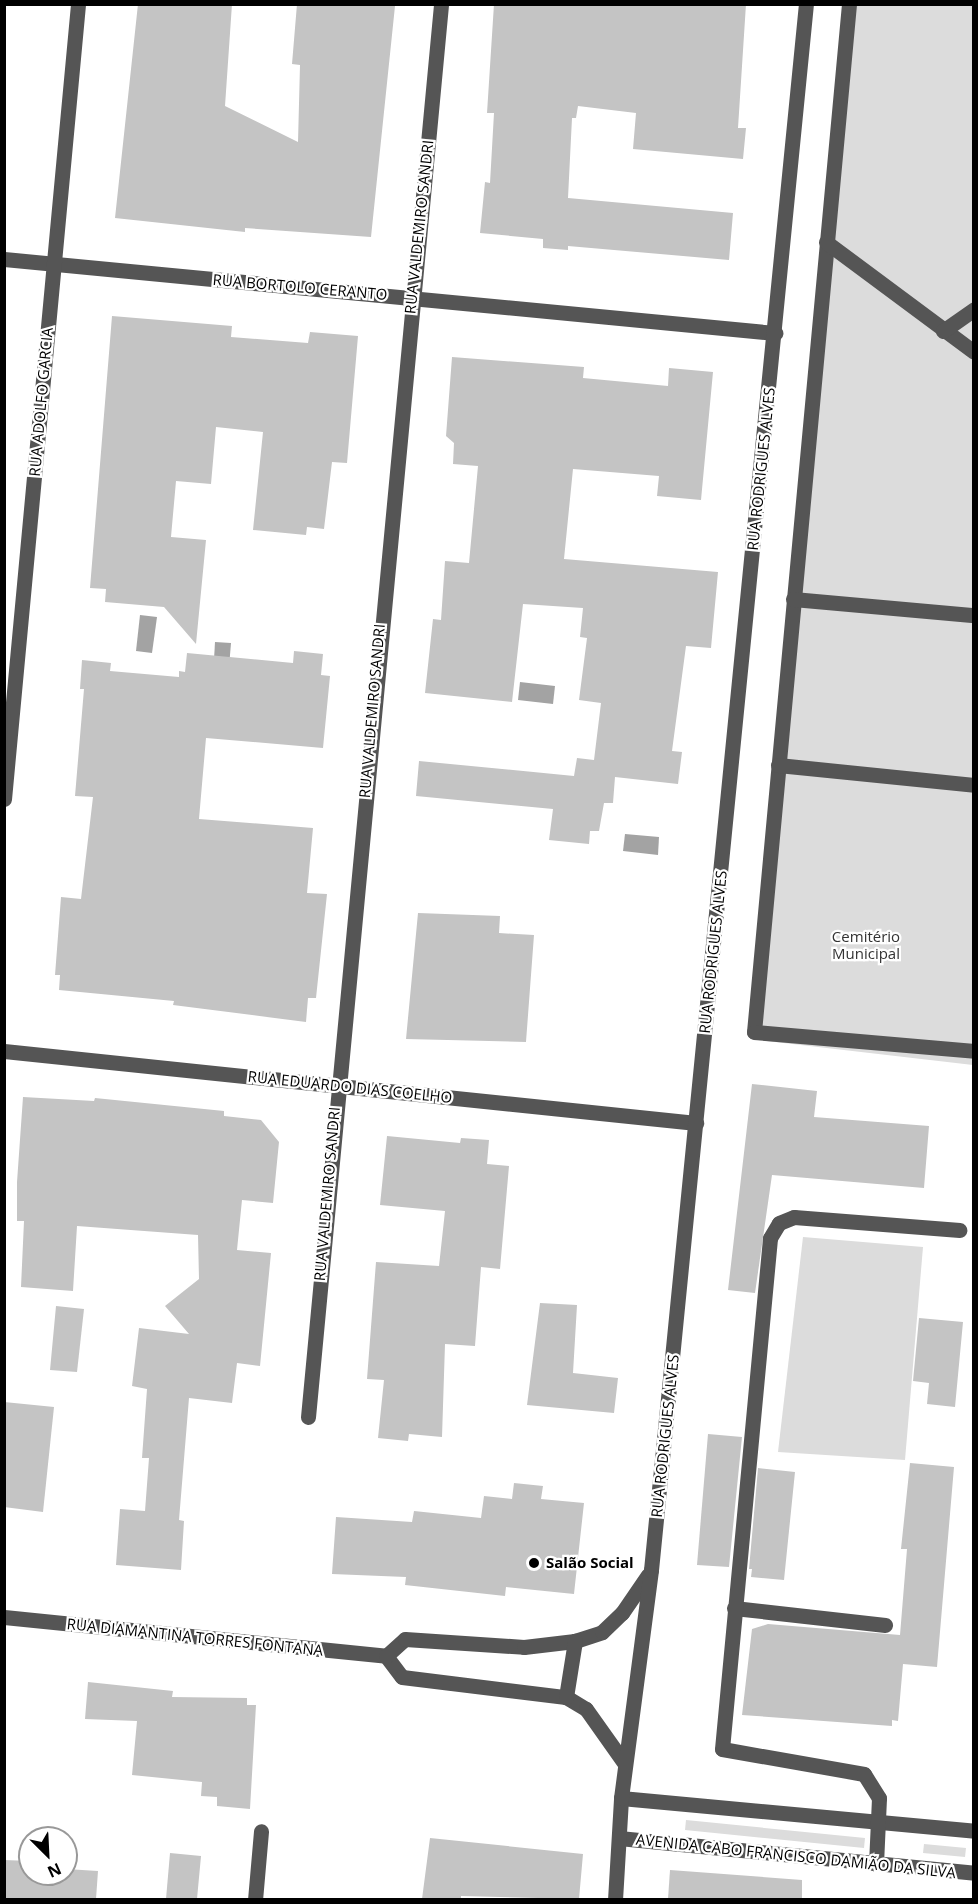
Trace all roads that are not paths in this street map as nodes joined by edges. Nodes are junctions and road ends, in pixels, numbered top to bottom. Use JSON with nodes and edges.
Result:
{"nodes":[{"id":1,"x":78,"y":4,"type":"edge"},
{"id":2,"x":441,"y":4,"type":"edge"},
{"id":3,"x":806,"y":4,"type":"edge"},
{"id":4,"x":849,"y":4,"type":"edge"},
{"id":5,"x":826,"y":242,"type":"junction"},
{"id":6,"x":4,"y":259,"type":"edge"},
{"id":7,"x":54,"y":263,"type":"junction"},
{"id":8,"x":411,"y":298,"type":"junction"},
{"id":9,"x":974,"y":309,"type":"edge"},
{"id":10,"x":943,"y":331,"type":"junction"},
{"id":11,"x":775,"y":333,"type":"junction"},
{"id":12,"x":974,"y":352,"type":"edge"},
{"id":13,"x":792,"y":599,"type":"junction"},
{"id":14,"x":974,"y":615,"type":"edge"},
{"id":15,"x":778,"y":765,"type":"junction"},
{"id":16,"x":974,"y":785,"type":"edge"},
{"id":17,"x":4,"y":799,"type":"edge"},
{"id":18,"x":4,"y":1051,"type":"edge"},
{"id":19,"x":974,"y":1051,"type":"edge"},
{"id":20,"x":337,"y":1086,"type":"junction"},
{"id":21,"x":696,"y":1123,"type":"junction"},
{"id":22,"x":959,"y":1230,"type":"dead end"},
{"id":23,"x":308,"y":1417,"type":"dead end"},
{"id":24,"x":651,"y":1570,"type":"junction"},
{"id":25,"x":734,"y":1608,"type":"junction"},
{"id":26,"x":4,"y":1617,"type":"edge"},
{"id":27,"x":885,"y":1625,"type":"dead end"},
{"id":28,"x":575,"y":1641,"type":"junction"},
{"id":29,"x":386,"y":1656,"type":"junction"},
{"id":30,"x":566,"y":1697,"type":"junction"},
{"id":31,"x":625,"y":1764,"type":"junction"},
{"id":32,"x":621,"y":1798,"type":"junction"},
{"id":33,"x":879,"y":1822,"type":"junction"},
{"id":34,"x":261,"y":1831,"type":"dead end"},
{"id":35,"x":974,"y":1831,"type":"edge"},
{"id":36,"x":619,"y":1838,"type":"junction"},
{"id":37,"x":876,"y":1863,"type":"junction"},
{"id":38,"x":974,"y":1873,"type":"edge"},
{"id":39,"x":255,"y":1899,"type":"edge"},
{"id":40,"x":615,"y":1899,"type":"edge"}],
"edges":[{"from":1,"to":7,"type":"street","name":"RUA ADOLFO GARCIA"},
{"from":2,"to":8,"type":"street","name":"RUA VALDEMIRO SANDRI"},
{"from":3,"to":11,"type":"street","name":"RUA RODRIGUES ALVES"},
{"from":4,"to":5,"type":"street"},
{"from":5,"to":10,"type":"street"},
{"from":5,"to":13,"type":"street"},
{"from":6,"to":7,"type":"street","name":"RUA BORTOLO CERANTO"},
{"from":7,"to":8,"type":"street","name":"RUA BORTOLO CERANTO"},
{"from":7,"to":17,"type":"street","name":"RUA ADOLFO GARCIA"},
{"from":8,"to":11,"type":"street","name":"RUA BORTOLO CERANTO"},
{"from":8,"to":20,"type":"street","name":"RUA VALDEMIRO SANDRI"},
{"from":9,"to":10,"type":"street"},
{"from":10,"to":12,"type":"street"},
{"from":11,"to":21,"type":"street","name":"RUA RODRIGUES ALVES"},
{"from":13,"to":14,"type":"street"},
{"from":13,"to":15,"type":"street"},
{"from":15,"to":16,"type":"street"},
{"from":15,"to":19,"type":"street"},
{"from":18,"to":20,"type":"street","name":"RUA EDUARDO DIAS COELHO"},
{"from":20,"to":21,"type":"street","name":"RUA EDUARDO DIAS COELHO"},
{"from":20,"to":23,"type":"street","name":"RUA VALDEMIRO SANDRI"},
{"from":21,"to":24,"type":"street","name":"RUA RODRIGUES ALVES"},
{"from":22,"to":25,"type":"street"},
{"from":24,"to":28,"type":"street"},
{"from":24,"to":31,"type":"street","name":"RUA RODRIGUES ALVES"},
{"from":25,"to":27,"type":"street"},
{"from":25,"to":33,"type":"street"},
{"from":26,"to":29,"type":"street","name":"RUA DIAMANTINA TORRES FONTANA"},
{"from":28,"to":29,"type":"street"},
{"from":28,"to":30,"type":"street"},
{"from":29,"to":30,"type":"street"},
{"from":30,"to":31,"type":"street"},
{"from":31,"to":32,"type":"street","name":"RUA RODRIGUES ALVES"},
{"from":32,"to":33,"type":"street"},
{"from":32,"to":36,"type":"street","name":"RUA RODRIGUES ALVES"},
{"from":33,"to":35,"type":"street"},
{"from":33,"to":37,"type":"street"},
{"from":34,"to":39,"type":"street"},
{"from":36,"to":37,"type":"street","name":"AVENIDA CABO FRANCISCO DAMIÃO DA SILVA"},
{"from":36,"to":40,"type":"street","name":"RUA RODRIGUES ALVES"},
{"from":37,"to":38,"type":"street","name":"AVENIDA CABO FRANCISCO DAMIÃO DA SILVA"}]}
